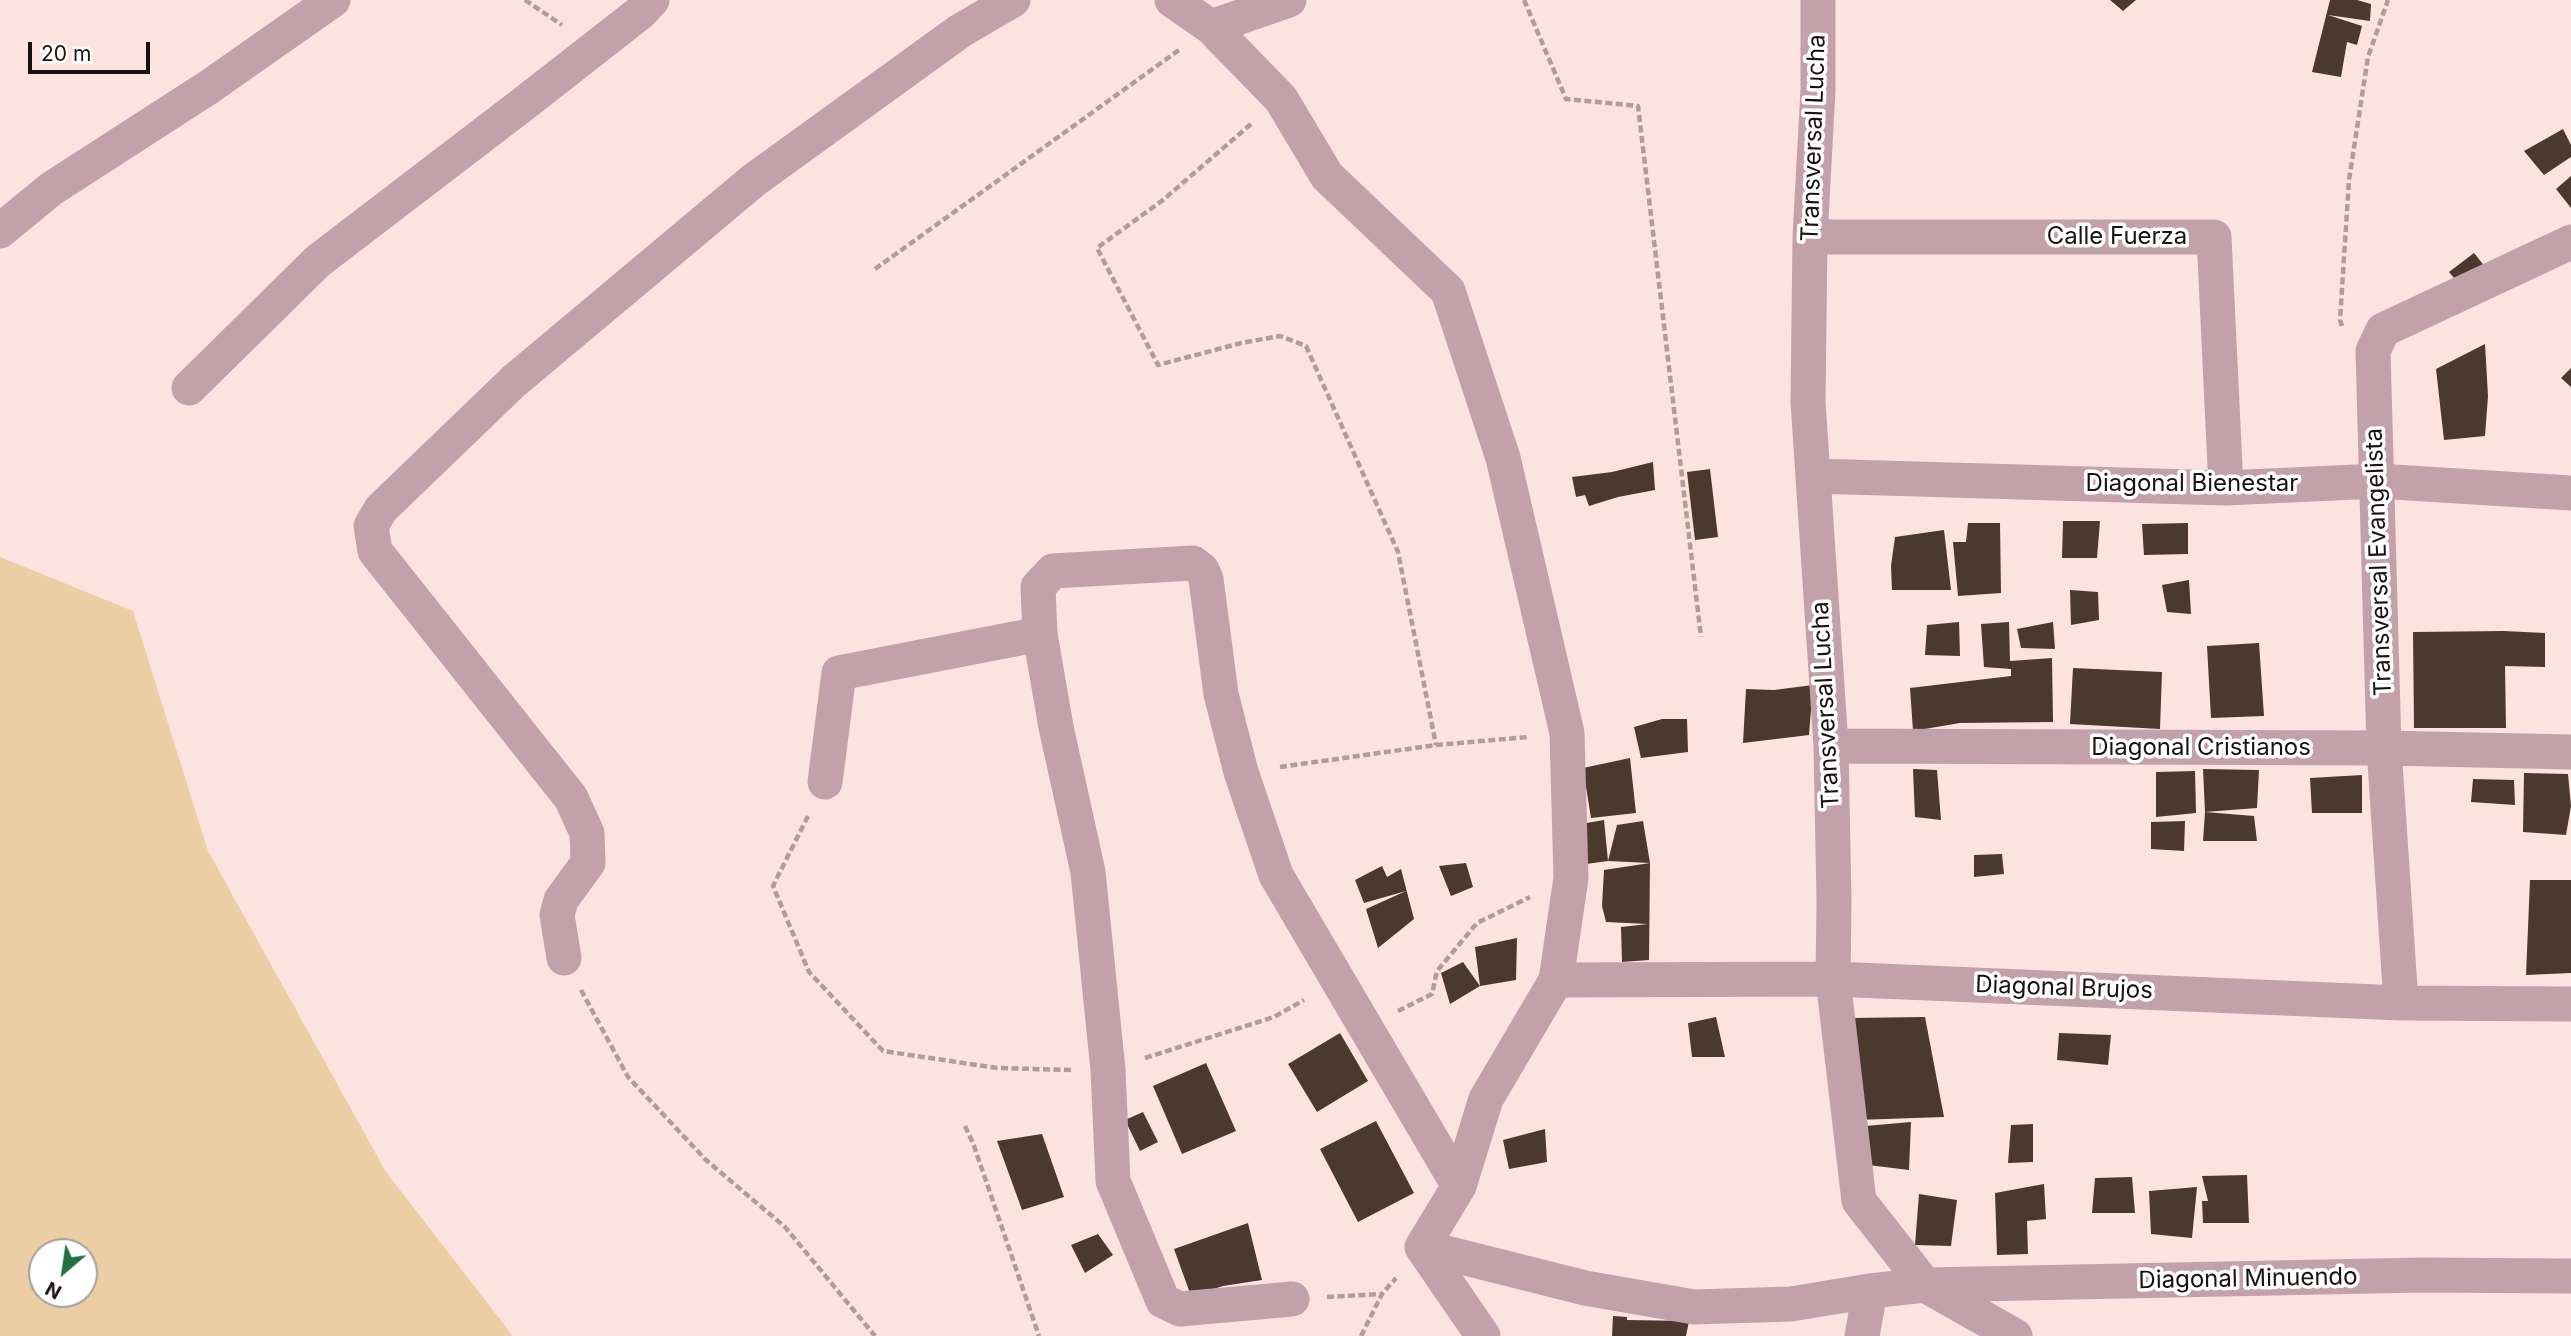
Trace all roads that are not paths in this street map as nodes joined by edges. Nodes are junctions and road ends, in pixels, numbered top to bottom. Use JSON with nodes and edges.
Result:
{"nodes":[{"id":1,"x":333,"y":0,"type":"edge"},
{"id":2,"x":652,"y":0,"type":"edge"},
{"id":3,"x":1172,"y":0,"type":"edge"},
{"id":4,"x":1289,"y":0,"type":"edge"},
{"id":5,"x":1818,"y":0,"type":"edge"},
{"id":6,"x":1003,"y":2,"type":"edge"},
{"id":7,"x":1211,"y":27,"type":"junction"},
{"id":8,"x":0,"y":231,"type":"edge"},
{"id":9,"x":1810,"y":237,"type":"junction"},
{"id":10,"x":2571,"y":242,"type":"edge"},
{"id":11,"x":189,"y":388,"type":"dead end"},
{"id":12,"x":1813,"y":476,"type":"junction"},
{"id":13,"x":2377,"y":481,"type":"junction"},
{"id":14,"x":2226,"y":488,"type":"junction"},
{"id":15,"x":2571,"y":493,"type":"edge"},
{"id":16,"x":1040,"y":634,"type":"junction"},
{"id":17,"x":1831,"y":746,"type":"junction"},
{"id":18,"x":2384,"y":748,"type":"junction"},
{"id":19,"x":2571,"y":752,"type":"edge"},
{"id":20,"x":825,"y":782,"type":"road end"},
{"id":21,"x":564,"y":958,"type":"road end"},
{"id":22,"x":1833,"y":979,"type":"junction"},
{"id":23,"x":1556,"y":980,"type":"junction"},
{"id":24,"x":2401,"y":1003,"type":"junction"},
{"id":25,"x":2571,"y":1004,"type":"edge"},
{"id":26,"x":1459,"y":1186,"type":"junction"},
{"id":27,"x":1422,"y":1247,"type":"junction"},
{"id":28,"x":2571,"y":1276,"type":"edge"},
{"id":29,"x":1925,"y":1285,"type":"junction"},
{"id":30,"x":1870,"y":1291,"type":"junction"},
{"id":31,"x":1292,"y":1299,"type":"road end"},
{"id":32,"x":1483,"y":1336,"type":"edge"},
{"id":33,"x":1862,"y":1336,"type":"edge"},
{"id":34,"x":2015,"y":1336,"type":"edge"}],
"edges":[{"from":1,"to":8,"type":"street"},
{"from":2,"to":11,"type":"street"},
{"from":3,"to":7,"type":"street"},
{"from":4,"to":7,"type":"street"},
{"from":5,"to":9,"type":"street","name":"Transversal Lucha"},
{"from":6,"to":21,"type":"street"},
{"from":7,"to":23,"type":"street"},
{"from":9,"to":12,"type":"street","name":"Transversal Lucha"},
{"from":9,"to":14,"type":"street","name":"Calle Fuerza"},
{"from":10,"to":13,"type":"street","name":"Transversal Evangelista"},
{"from":12,"to":14,"type":"street","name":"Diagonal Bienestar"},
{"from":12,"to":17,"type":"street","name":"Transversal Lucha"},
{"from":13,"to":14,"type":"street","name":"Diagonal Bienestar"},
{"from":13,"to":15,"type":"street","name":"Diagonal Bienestar"},
{"from":13,"to":18,"type":"street","name":"Transversal Evangelista"},
{"from":16,"to":20,"type":"street"},
{"from":16,"to":26,"type":"street"},
{"from":16,"to":31,"type":"street"},
{"from":17,"to":18,"type":"street","name":"Diagonal Cristianos"},
{"from":17,"to":22,"type":"street","name":"Transversal Lucha"},
{"from":18,"to":19,"type":"street","name":"Diagonal Cristianos"},
{"from":18,"to":24,"type":"street","name":"Transversal Evangelista"},
{"from":22,"to":23,"type":"street","name":"Diagonal Brujos"},
{"from":22,"to":24,"type":"street","name":"Diagonal Brujos"},
{"from":22,"to":29,"type":"street","name":"Transversal Lucha"},
{"from":23,"to":26,"type":"street"},
{"from":24,"to":25,"type":"street","name":"Diagonal Brujos"},
{"from":26,"to":27,"type":"street"},
{"from":27,"to":30,"type":"street"},
{"from":27,"to":32,"type":"street"},
{"from":28,"to":29,"type":"street","name":"Diagonal Minuendo"},
{"from":29,"to":30,"type":"street"},
{"from":29,"to":34,"type":"street"},
{"from":30,"to":33,"type":"street"}]}
